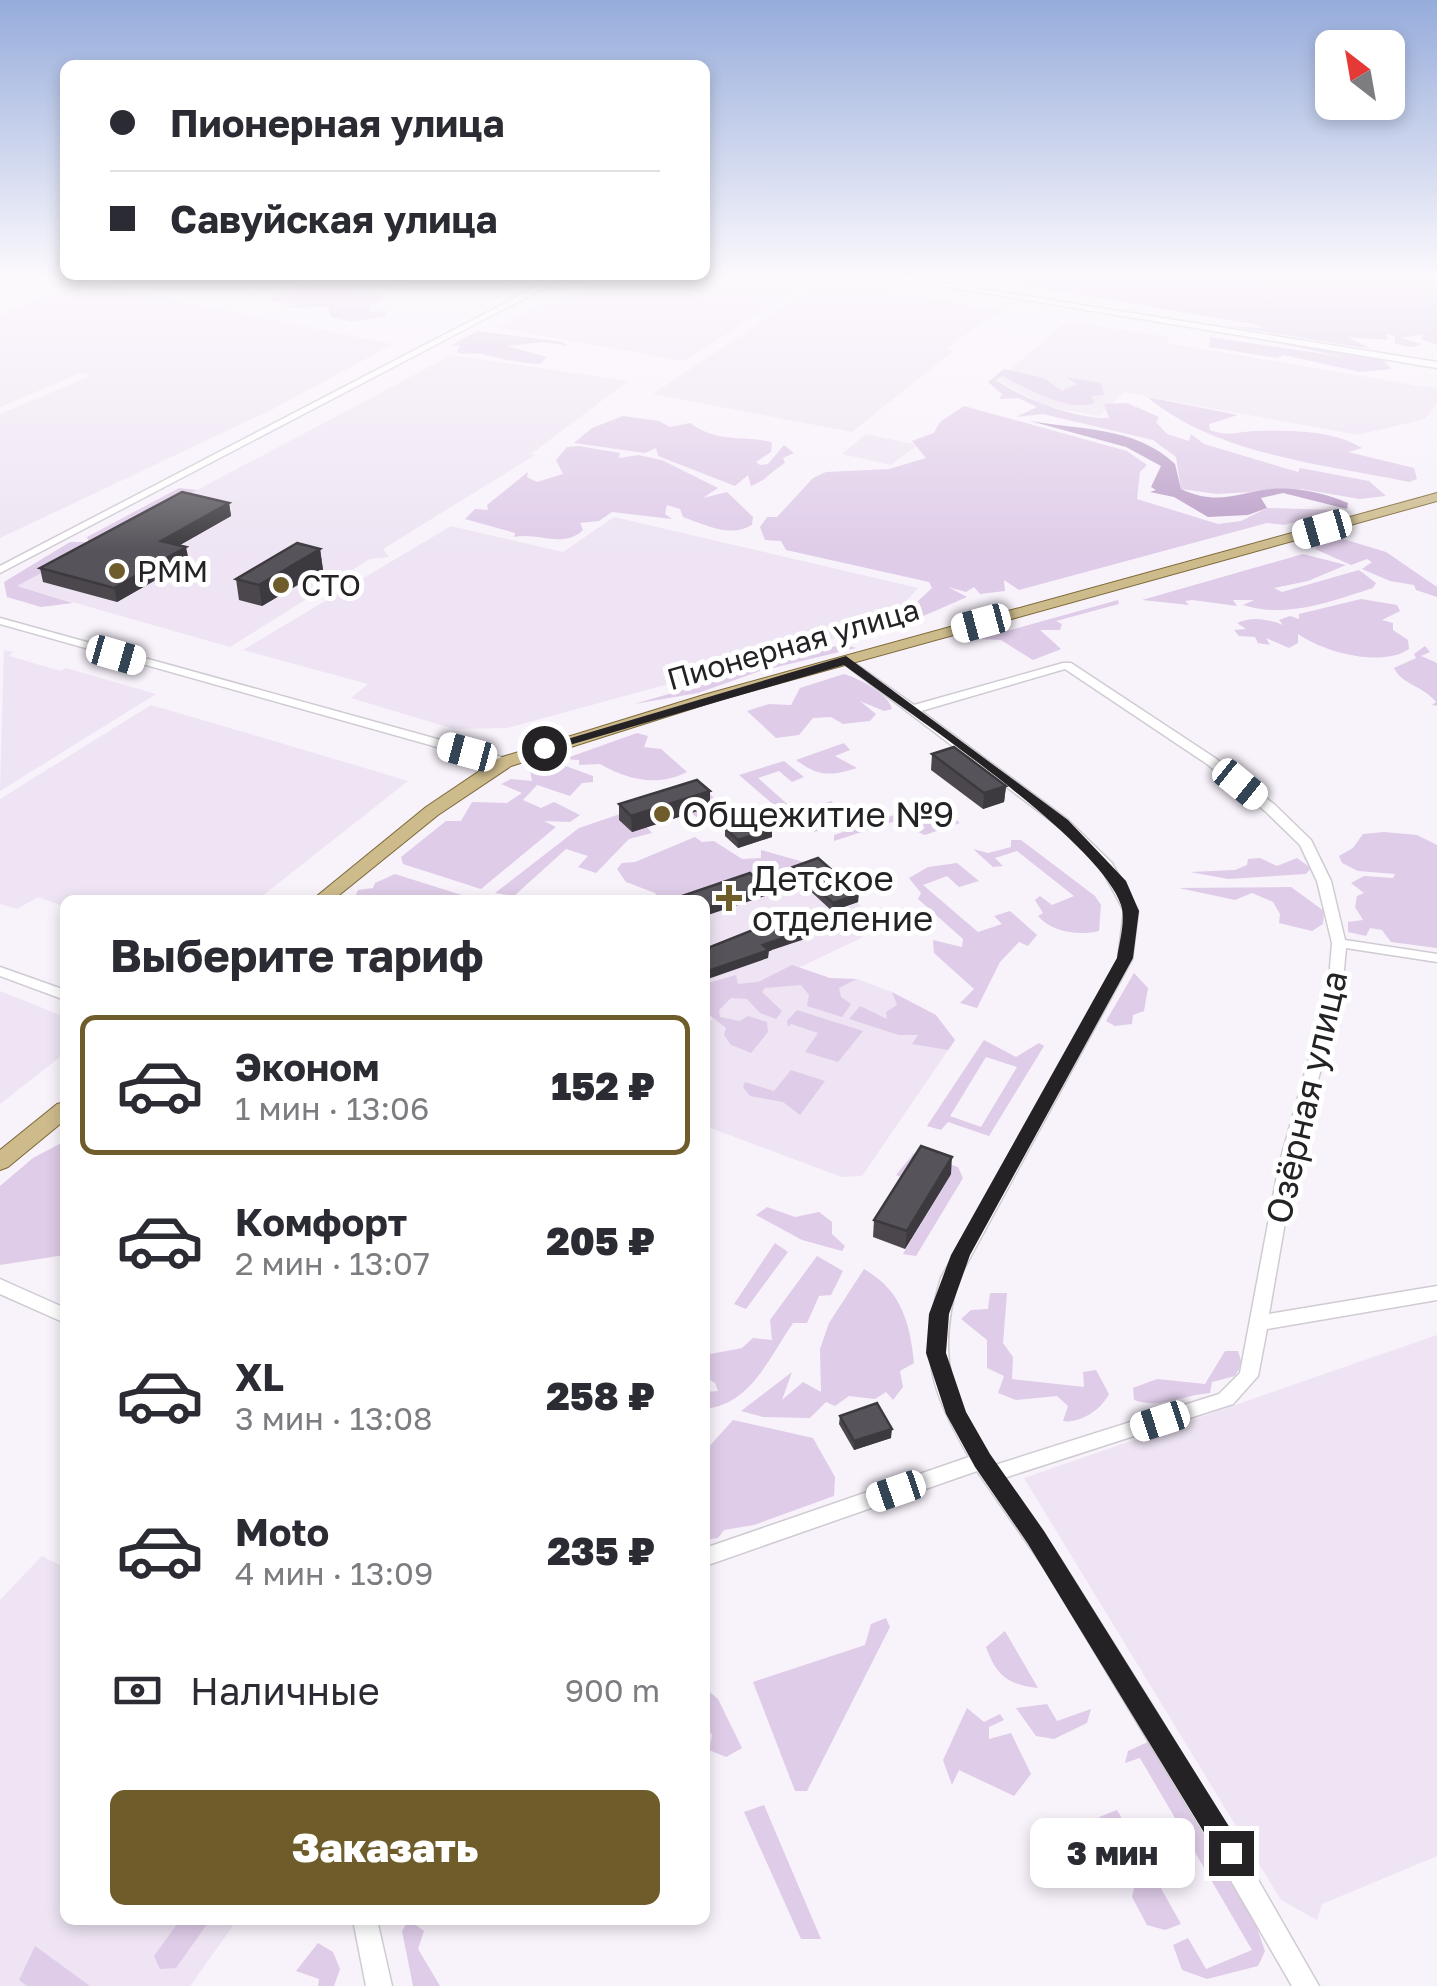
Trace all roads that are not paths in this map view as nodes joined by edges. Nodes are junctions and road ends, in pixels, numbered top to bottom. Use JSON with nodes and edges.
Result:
{"nodes":[{"id":1,"x":390,"y":367,"type":"edge"},
{"id":2,"x":1437,"y":497,"type":"edge"},
{"id":3,"x":0,"y":570,"type":"edge"},
{"id":4,"x":0,"y":621,"type":"edge"},
{"id":5,"x":846,"y":660,"type":"junction"},
{"id":6,"x":913,"y":709,"type":"junction"},
{"id":7,"x":505,"y":762,"type":"junction"},
{"id":8,"x":327,"y":895,"type":"edge"},
{"id":9,"x":1339,"y":943,"type":"junction"},
{"id":10,"x":1437,"y":958,"type":"edge"},
{"id":11,"x":0,"y":971,"type":"edge"},
{"id":12,"x":60,"y":993,"type":"edge"},
{"id":13,"x":60,"y":1113,"type":"edge"},
{"id":14,"x":0,"y":1162,"type":"edge"},
{"id":15,"x":0,"y":1286,"type":"edge"},
{"id":16,"x":1437,"y":1293,"type":"edge"},
{"id":17,"x":60,"y":1314,"type":"edge"},
{"id":18,"x":1259,"y":1322,"type":"junction"},
{"id":19,"x":987,"y":1467,"type":"junction"},
{"id":20,"x":710,"y":1555,"type":"edge"},
{"id":21,"x":365,"y":1925,"type":"edge"},
{"id":22,"x":379,"y":1986,"type":"edge"},
{"id":23,"x":1306,"y":1986,"type":"edge"}],
"edges":[{"from":1,"to":3,"type":"street"},
{"from":2,"to":5,"type":"main road","name":"Пионерная улица"},
{"from":4,"to":7,"type":"street"},
{"from":5,"to":6,"type":"street"},
{"from":5,"to":7,"type":"main road","name":"Пионерная улица"},
{"from":6,"to":9,"type":"street","name":"Озёрная улица"},
{"from":6,"to":19,"type":"street"},
{"from":7,"to":8,"type":"main road","name":"Пионерная улица"},
{"from":9,"to":10,"type":"street"},
{"from":9,"to":18,"type":"street","name":"Озёрная улица"},
{"from":11,"to":12,"type":"street"},
{"from":13,"to":14,"type":"main road"},
{"from":15,"to":17,"type":"street"},
{"from":16,"to":18,"type":"street"},
{"from":18,"to":19,"type":"street","name":"Озёрная улица"},
{"from":19,"to":20,"type":"street","name":"Озёрная улица"},
{"from":19,"to":23,"type":"street"},
{"from":21,"to":22,"type":"street"}]}
